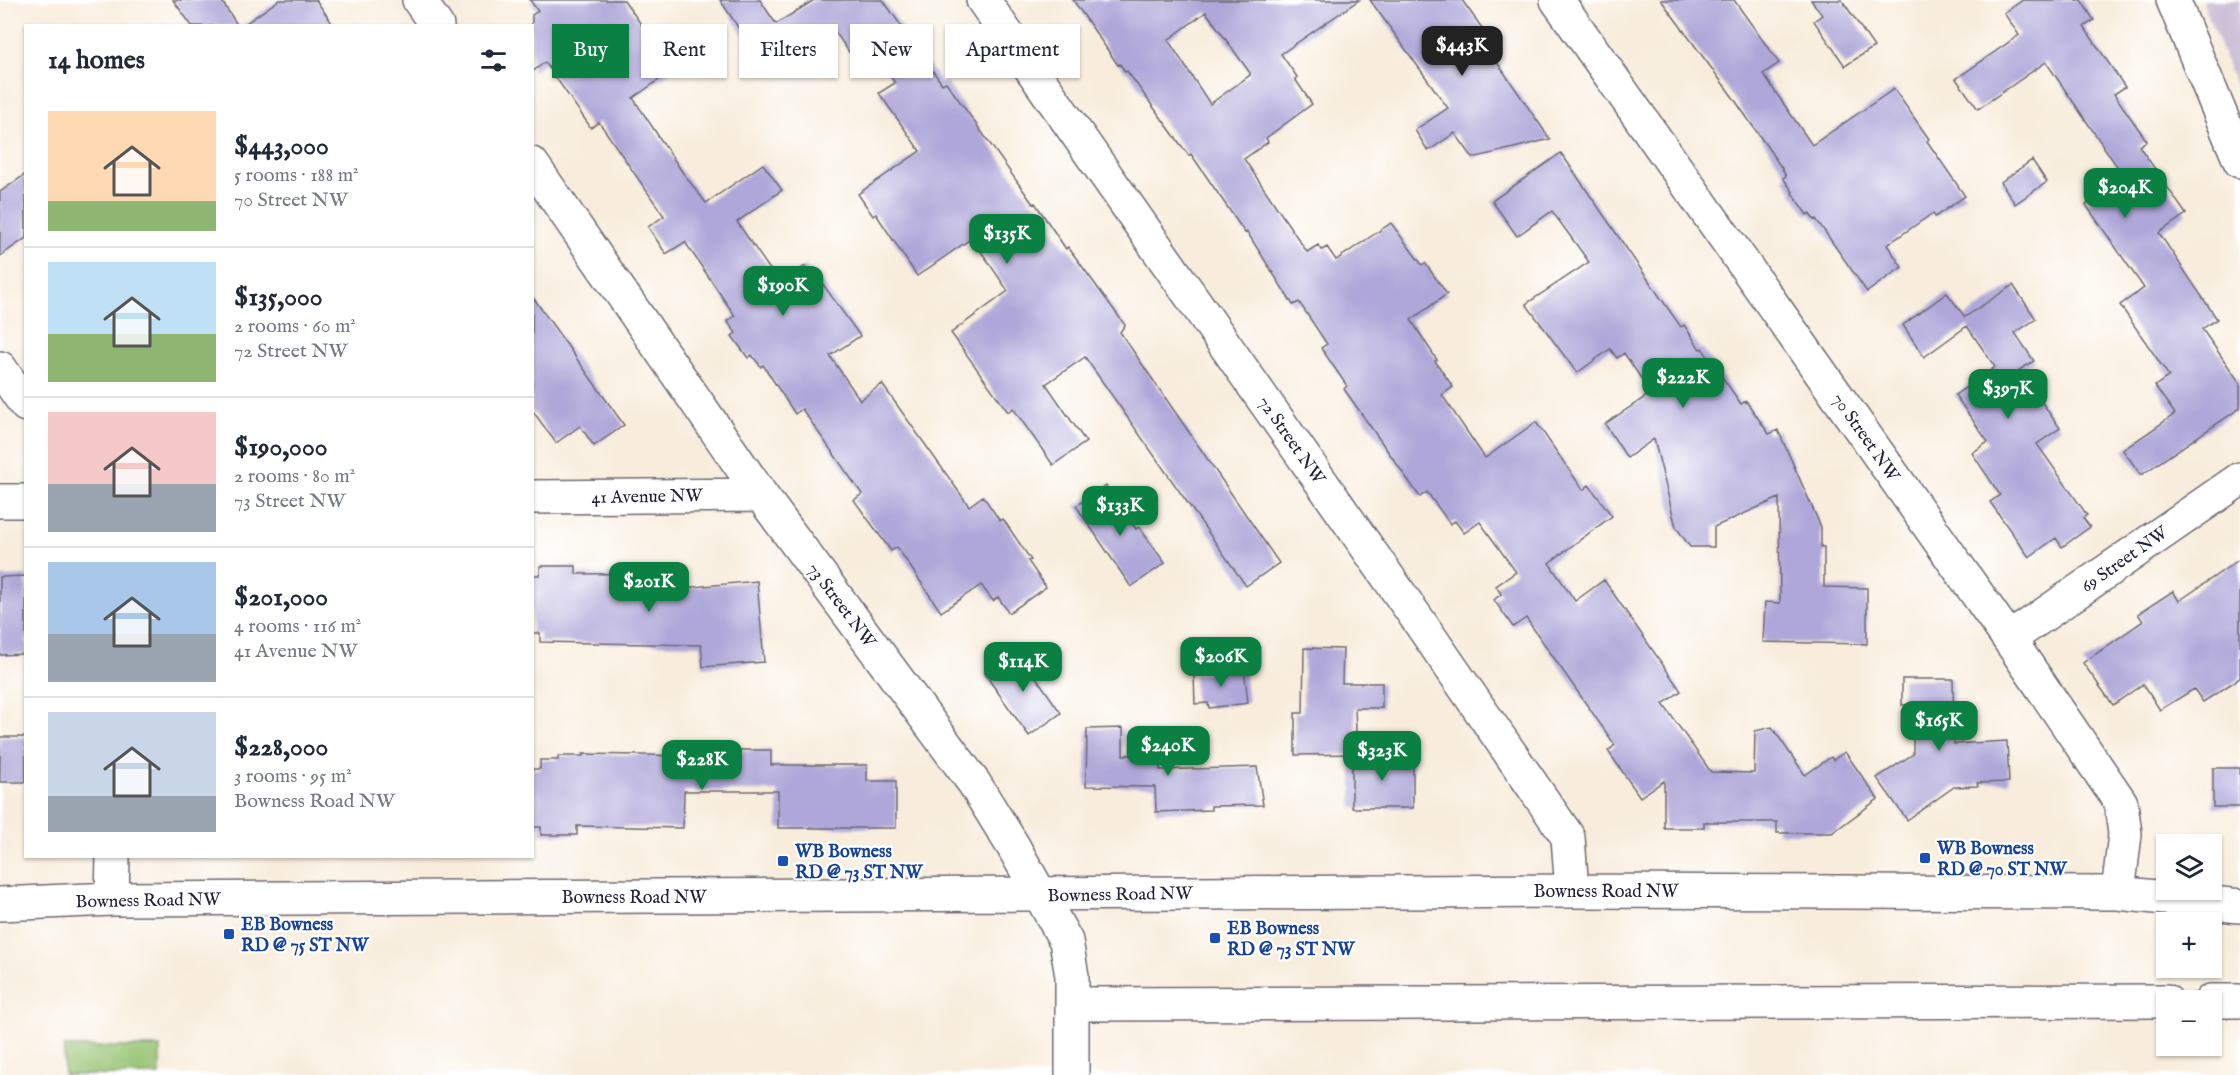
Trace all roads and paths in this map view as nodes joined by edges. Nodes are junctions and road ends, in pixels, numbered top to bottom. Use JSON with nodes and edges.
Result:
{"nodes":[{"id":1,"x":983,"y":0,"type":"edge"},
{"id":2,"x":1557,"y":0,"type":"edge"},
{"id":3,"x":2173,"y":0,"type":"edge"},
{"id":4,"x":2240,"y":161,"type":"edge"},
{"id":5,"x":534,"y":167,"type":"edge"},
{"id":6,"x":0,"y":368,"type":"edge"},
{"id":7,"x":24,"y":402,"type":"edge"},
{"id":8,"x":2240,"y":479,"type":"edge"},
{"id":9,"x":760,"y":495,"type":"junction"},
{"id":10,"x":534,"y":497,"type":"edge"},
{"id":11,"x":0,"y":501,"type":"edge"},
{"id":12,"x":24,"y":501,"type":"edge"},
{"id":13,"x":2009,"y":639,"type":"junction"},
{"id":14,"x":113,"y":858,"type":"edge"},
{"id":15,"x":1572,"y":891,"type":"junction"},
{"id":16,"x":2118,"y":893,"type":"junction"},
{"id":17,"x":1041,"y":895,"type":"junction"},
{"id":18,"x":112,"y":899,"type":"junction"},
{"id":19,"x":0,"y":904,"type":"edge"},
{"id":20,"x":2240,"y":906,"type":"edge"},
{"id":21,"x":2156,"y":1001,"type":"edge"},
{"id":22,"x":2222,"y":1001,"type":"edge"},
{"id":23,"x":2240,"y":1001,"type":"edge"},
{"id":24,"x":1072,"y":1004,"type":"junction"},
{"id":25,"x":1072,"y":1075,"type":"edge"}],
"edges":[{"from":1,"to":15,"type":"street","name":"72 Street NW"},
{"from":2,"to":13,"type":"street","name":"70 Street NW"},
{"from":3,"to":4,"type":"street"},
{"from":5,"to":9,"type":"street","name":"73 Street NW"},
{"from":6,"to":7,"type":"street"},
{"from":8,"to":13,"type":"street","name":"69 Street NW"},
{"from":9,"to":10,"type":"street","name":"41 Avenue NW"},
{"from":9,"to":17,"type":"street","name":"73 Street NW"},
{"from":11,"to":12,"type":"street"},
{"from":13,"to":16,"type":"street","name":"70 Street NW"},
{"from":14,"to":18,"type":"street"},
{"from":15,"to":16,"type":"street","name":"Bowness Road NW"},
{"from":15,"to":17,"type":"street","name":"Bowness Road NW"},
{"from":16,"to":20,"type":"street","name":"Bowness Road NW"},
{"from":17,"to":18,"type":"street","name":"Bowness Road NW"},
{"from":17,"to":24,"type":"street","name":"73 Street NW"},
{"from":18,"to":19,"type":"street","name":"Bowness Road NW"},
{"from":21,"to":24,"type":"street"},
{"from":22,"to":23,"type":"street"},
{"from":24,"to":25,"type":"street","name":"73 Street NW"}]}
